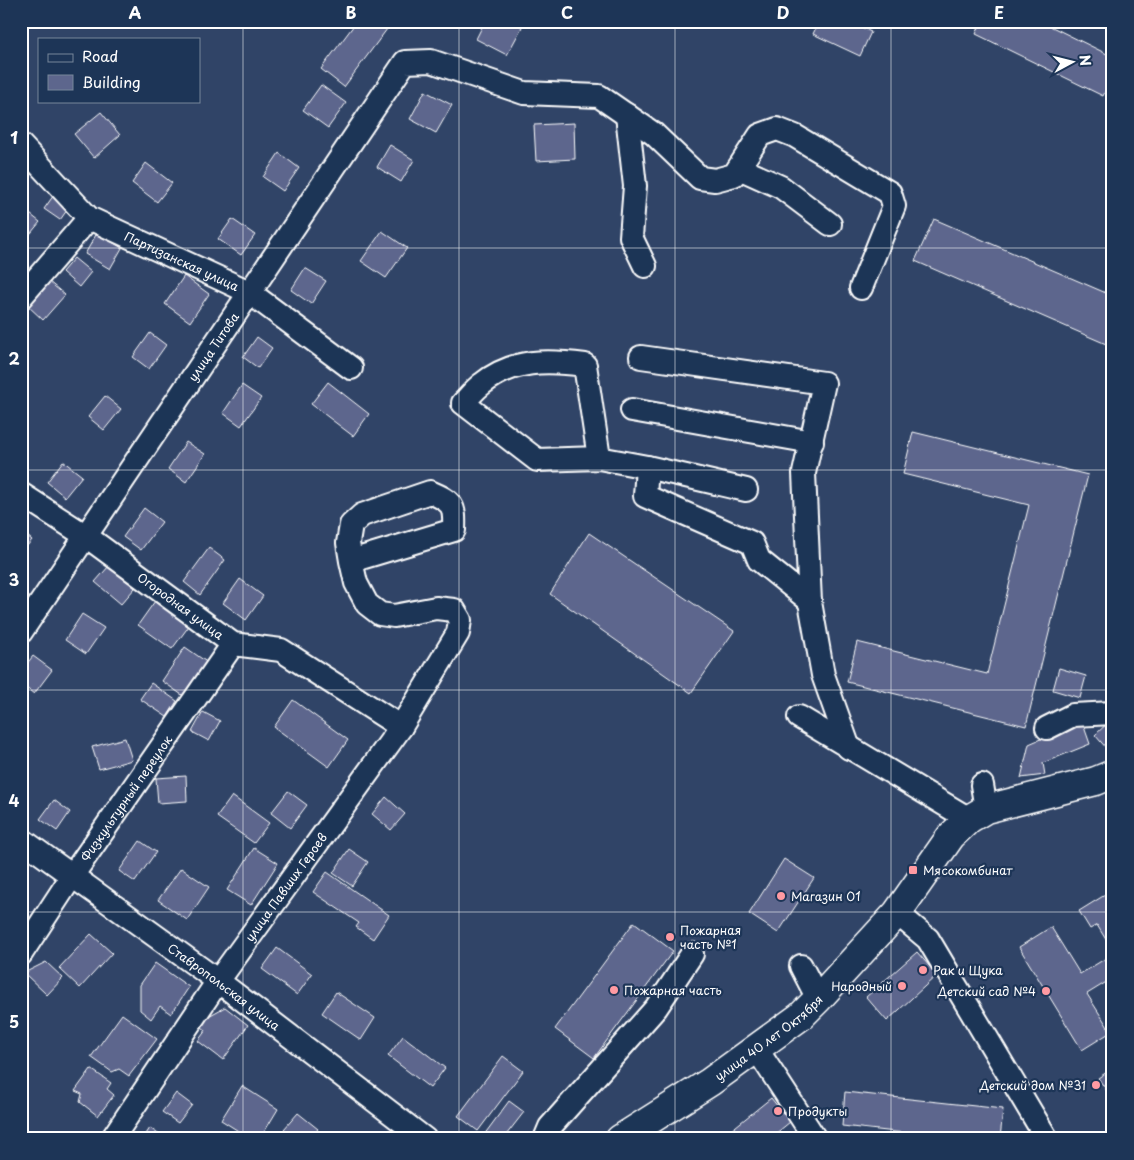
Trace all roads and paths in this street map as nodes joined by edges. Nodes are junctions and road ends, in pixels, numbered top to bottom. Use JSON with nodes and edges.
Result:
{"nodes":[{"id":1,"x":627,"y":116,"type":"junction"},
{"id":2,"x":21,"y":145,"type":"edge"},
{"id":3,"x":739,"y":168,"type":"junction"},
{"id":4,"x":89,"y":218,"type":"junction"},
{"id":5,"x":830,"y":224,"type":"dead end"},
{"id":6,"x":645,"y":266,"type":"dead end"},
{"id":7,"x":861,"y":288,"type":"dead end"},
{"id":8,"x":249,"y":292,"type":"junction"},
{"id":9,"x":21,"y":297,"type":"edge"},
{"id":10,"x":640,"y":357,"type":"dead end"},
{"id":11,"x":351,"y":368,"type":"dead end"},
{"id":12,"x":632,"y":410,"type":"dead end"},
{"id":13,"x":812,"y":442,"type":"junction"},
{"id":14,"x":599,"y":458,"type":"junction"},
{"id":15,"x":648,"y":467,"type":"junction"},
{"id":16,"x":746,"y":490,"type":"dead end"},
{"id":17,"x":21,"y":494,"type":"edge"},
{"id":18,"x":86,"y":536,"type":"junction"},
{"id":19,"x":350,"y":561,"type":"junction"},
{"id":20,"x":810,"y":601,"type":"junction"},
{"id":21,"x":21,"y":632,"type":"edge"},
{"id":22,"x":233,"y":644,"type":"junction"},
{"id":23,"x":1113,"y":713,"type":"edge"},
{"id":24,"x":799,"y":717,"type":"dead end"},
{"id":25,"x":401,"y":727,"type":"junction"},
{"id":26,"x":1048,"y":728,"type":"dead end"},
{"id":27,"x":849,"y":748,"type":"junction"},
{"id":28,"x":1113,"y":774,"type":"edge"},
{"id":29,"x":979,"y":804,"type":"junction"},
{"id":30,"x":21,"y":840,"type":"edge"},
{"id":31,"x":72,"y":876,"type":"junction"},
{"id":32,"x":897,"y":913,"type":"junction"},
{"id":33,"x":21,"y":954,"type":"edge"},
{"id":34,"x":692,"y":954,"type":"dead end"},
{"id":35,"x":801,"y":966,"type":"dead end"},
{"id":36,"x":218,"y":981,"type":"junction"},
{"id":37,"x":818,"y":999,"type":"junction"},
{"id":38,"x":756,"y":1048,"type":"junction"},
{"id":39,"x":1042,"y":1137,"type":"edge"},
{"id":40,"x":819,"y":1138,"type":"edge"},
{"id":41,"x":112,"y":1139,"type":"edge"},
{"id":42,"x":425,"y":1139,"type":"edge"},
{"id":43,"x":545,"y":1139,"type":"edge"},
{"id":44,"x":620,"y":1139,"type":"edge"}],
"edges":[{"from":1,"to":3,"type":"street"},
{"from":1,"to":6,"type":"street"},
{"from":1,"to":8,"type":"street","name":"улица Титова"},
{"from":2,"to":4,"type":"street","name":"Партизанская улица"},
{"from":3,"to":5,"type":"street"},
{"from":3,"to":7,"type":"street"},
{"from":4,"to":8,"type":"street","name":"Партизанская улица"},
{"from":4,"to":9,"type":"street"},
{"from":8,"to":11,"type":"street","name":"Партизанская улица"},
{"from":8,"to":18,"type":"street","name":"улица Титова"},
{"from":10,"to":13,"type":"street"},
{"from":12,"to":13,"type":"street"},
{"from":13,"to":20,"type":"street"},
{"from":14,"to":14,"type":"street"},
{"from":14,"to":15,"type":"street"},
{"from":15,"to":16,"type":"street"},
{"from":15,"to":20,"type":"street"},
{"from":17,"to":18,"type":"street","name":"Огородная улица"},
{"from":18,"to":21,"type":"street","name":"улица Титова"},
{"from":18,"to":22,"type":"street","name":"Огородная улица"},
{"from":19,"to":19,"type":"street"},
{"from":19,"to":25,"type":"street","name":"улица Павших Героев"},
{"from":20,"to":27,"type":"street"},
{"from":22,"to":25,"type":"street","name":"Огородная улица"},
{"from":22,"to":31,"type":"street","name":"Физкультурный переулок"},
{"from":23,"to":26,"type":"street"},
{"from":24,"to":27,"type":"street"},
{"from":25,"to":36,"type":"street","name":"улица Павших Героев"},
{"from":27,"to":29,"type":"street"},
{"from":28,"to":29,"type":"main road","name":"улица 40 лет Октября"},
{"from":29,"to":32,"type":"main road","name":"улица 40 лет Октября"},
{"from":30,"to":31,"type":"street","name":"Ставропольская улица"},
{"from":31,"to":33,"type":"street","name":"Физкультурный переулок"},
{"from":31,"to":36,"type":"street","name":"Ставропольская улица"},
{"from":32,"to":37,"type":"main road","name":"улица 40 лет Октября"},
{"from":32,"to":39,"type":"street"},
{"from":34,"to":43,"type":"street"},
{"from":35,"to":37,"type":"street"},
{"from":36,"to":41,"type":"street","name":"улица Павших Героев"},
{"from":36,"to":42,"type":"street","name":"Ставропольская улица"},
{"from":37,"to":38,"type":"main road","name":"улица 40 лет Октября"},
{"from":38,"to":40,"type":"street"},
{"from":38,"to":44,"type":"main road","name":"улица 40 лет Октября"}]}
